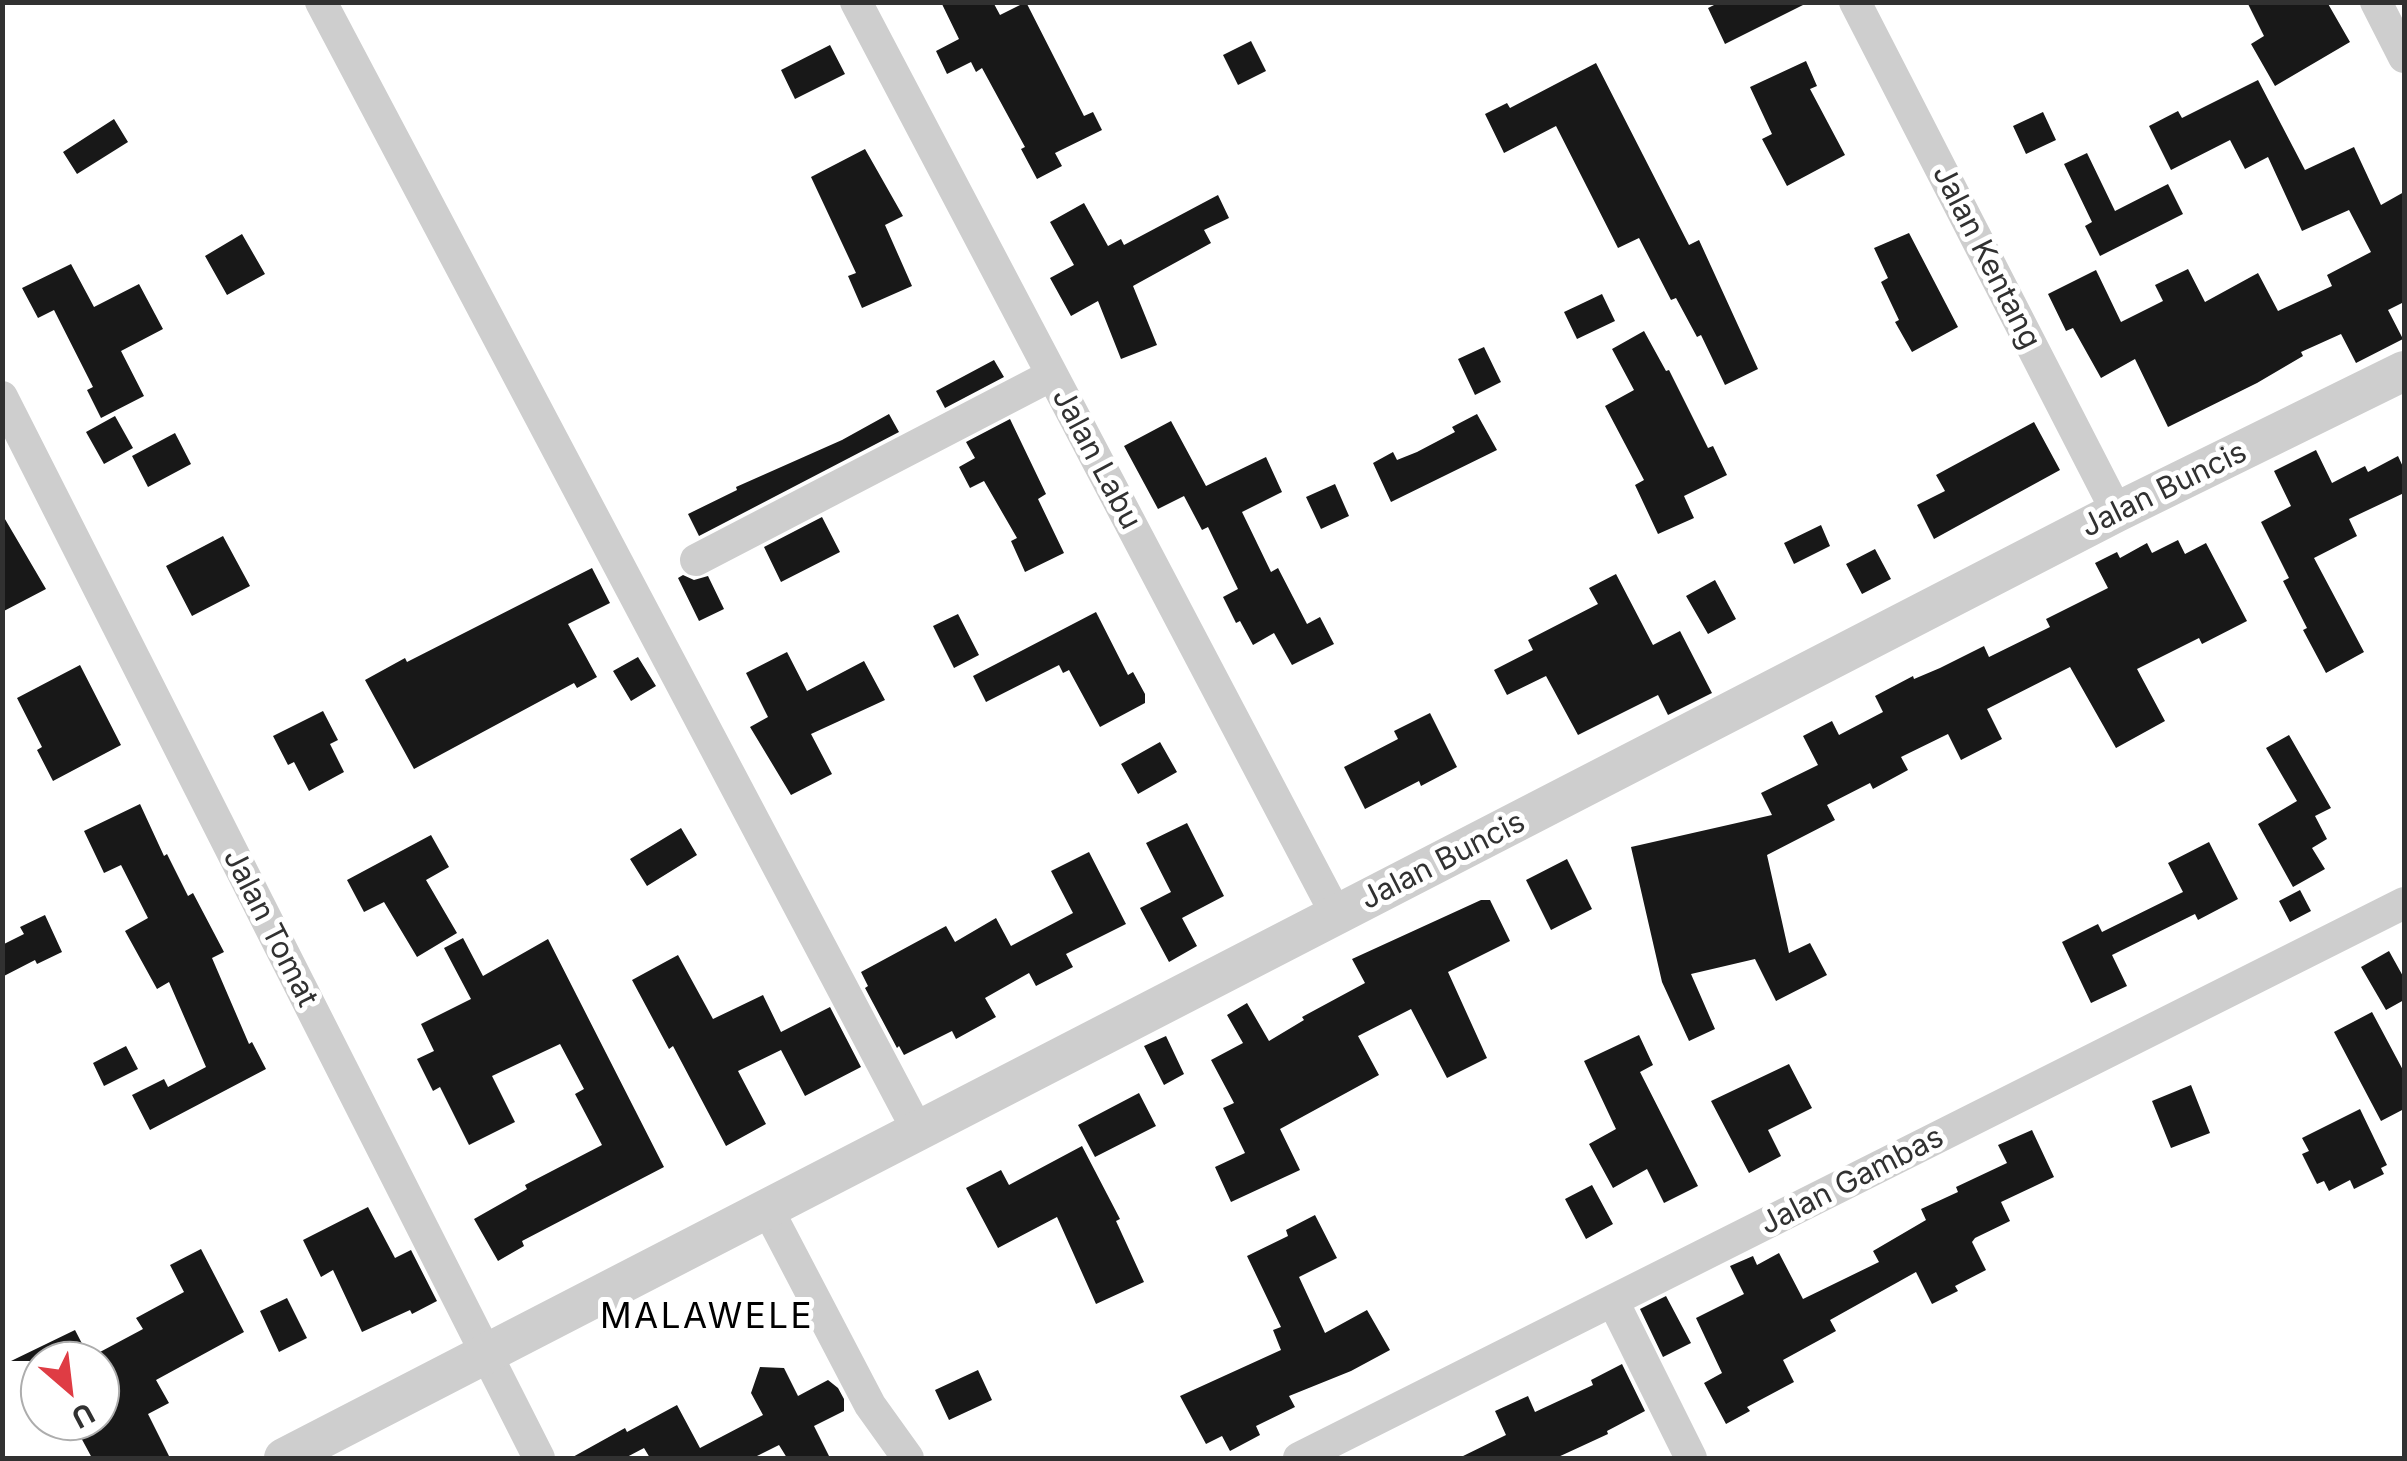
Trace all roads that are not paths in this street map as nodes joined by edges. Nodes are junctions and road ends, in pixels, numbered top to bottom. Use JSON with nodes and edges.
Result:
{"nodes":[{"id":1,"x":322,"y":2,"type":"edge"},
{"id":2,"x":856,"y":2,"type":"edge"},
{"id":3,"x":1854,"y":2,"type":"edge"},
{"id":4,"x":2376,"y":2,"type":"edge"},
{"id":5,"x":2404,"y":57,"type":"edge"},
{"id":6,"x":2404,"y":371,"type":"edge"},
{"id":7,"x":1052,"y":375,"type":"junction"},
{"id":8,"x":2,"y":397,"type":"edge"},
{"id":9,"x":2118,"y":512,"type":"junction"},
{"id":10,"x":696,"y":560,"type":"dead end"},
{"id":11,"x":2404,"y":903,"type":"edge"},
{"id":12,"x":1337,"y":916,"type":"junction"},
{"id":13,"x":918,"y":1133,"type":"junction"},
{"id":14,"x":768,"y":1210,"type":"junction"},
{"id":15,"x":1613,"y":1300,"type":"junction"},
{"id":16,"x":485,"y":1355,"type":"junction"},
{"id":17,"x":284,"y":1458,"type":"edge"},
{"id":18,"x":539,"y":1458,"type":"edge"},
{"id":19,"x":908,"y":1458,"type":"edge"},
{"id":20,"x":1299,"y":1458,"type":"edge"},
{"id":21,"x":1691,"y":1458,"type":"edge"}],
"edges":[{"from":1,"to":13,"type":"street"},
{"from":2,"to":7,"type":"street","name":"Jalan Labu"},
{"from":3,"to":9,"type":"street","name":"Jalan Kentang"},
{"from":4,"to":5,"type":"street"},
{"from":6,"to":9,"type":"street","name":"Jalan Buncis"},
{"from":7,"to":10,"type":"street"},
{"from":7,"to":12,"type":"street","name":"Jalan Labu"},
{"from":8,"to":16,"type":"street","name":"Jalan Tomat"},
{"from":9,"to":12,"type":"street","name":"Jalan Buncis"},
{"from":11,"to":15,"type":"street","name":"Jalan Gambas"},
{"from":12,"to":13,"type":"street","name":"Jalan Buncis"},
{"from":13,"to":14,"type":"street","name":"Jalan Buncis"},
{"from":14,"to":16,"type":"street","name":"Jalan Buncis"},
{"from":14,"to":19,"type":"street"},
{"from":15,"to":20,"type":"street","name":"Jalan Gambas"},
{"from":15,"to":21,"type":"street"},
{"from":16,"to":17,"type":"street","name":"Jalan Buncis"},
{"from":16,"to":18,"type":"street","name":"Jalan Tomat"}]}
